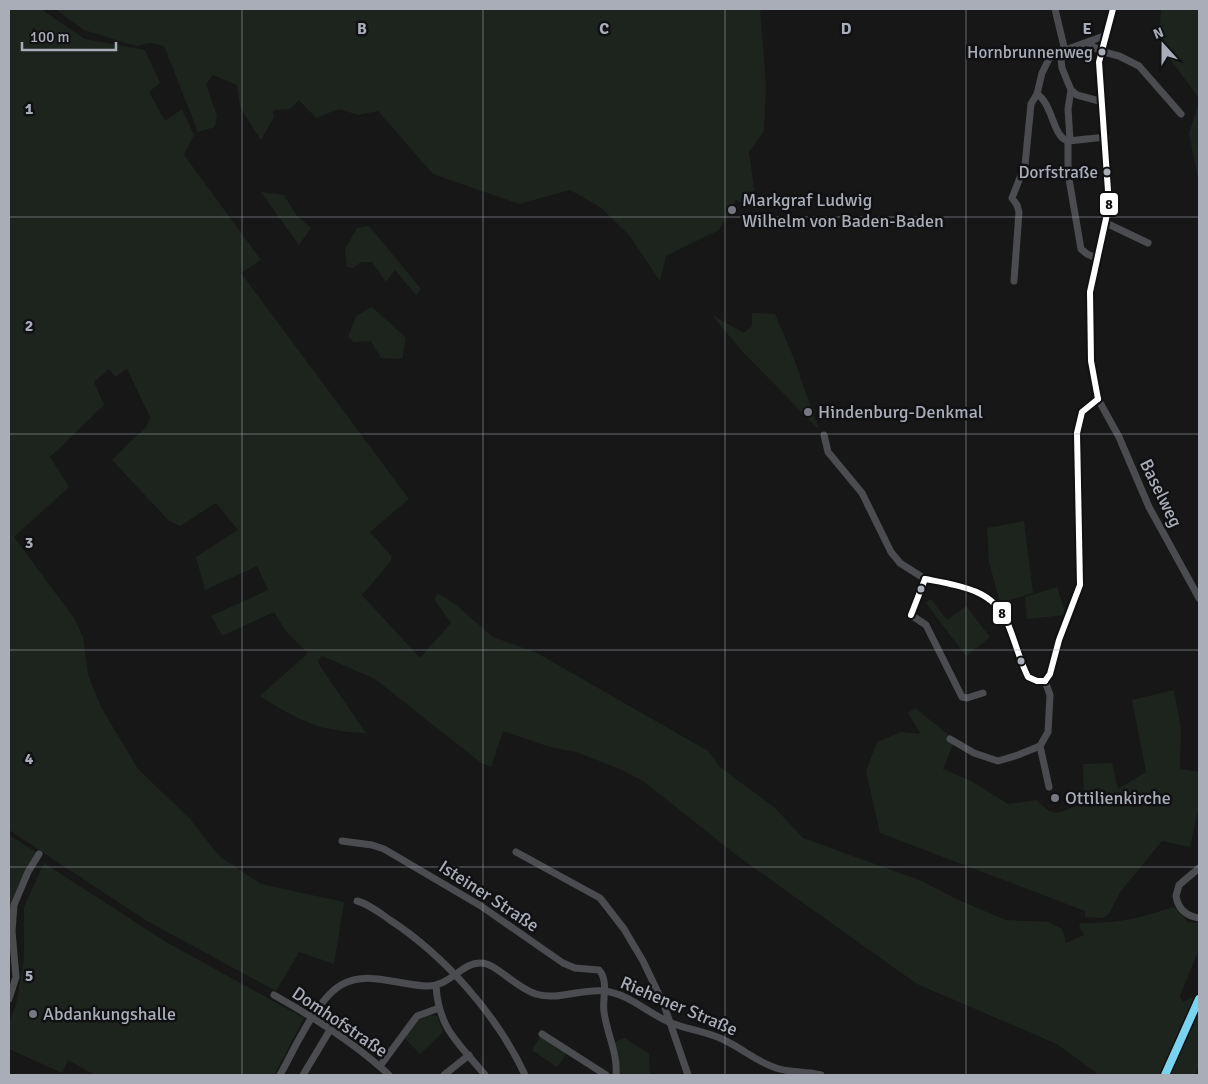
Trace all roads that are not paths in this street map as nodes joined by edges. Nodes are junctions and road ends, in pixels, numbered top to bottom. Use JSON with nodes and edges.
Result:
{"nodes":[{"id":1,"x":1055,"y":9,"type":"edge"},
{"id":2,"x":1113,"y":9,"type":"edge"},
{"id":3,"x":1104,"y":36,"type":"junction"},
{"id":4,"x":1088,"y":43,"type":"junction"},
{"id":5,"x":1063,"y":52,"type":"junction"},
{"id":6,"x":1100,"y":52,"type":"junction"},
{"id":7,"x":1071,"y":90,"type":"junction"},
{"id":8,"x":1037,"y":94,"type":"junction"},
{"id":9,"x":1103,"y":102,"type":"junction"},
{"id":10,"x":1181,"y":114,"type":"dead end"},
{"id":11,"x":1106,"y":137,"type":"junction"},
{"id":12,"x":1069,"y":140,"type":"junction"},
{"id":13,"x":1106,"y":223,"type":"junction"},
{"id":14,"x":1148,"y":243,"type":"dead end"},
{"id":15,"x":1096,"y":258,"type":"junction"},
{"id":16,"x":1014,"y":281,"type":"dead end"},
{"id":17,"x":1098,"y":399,"type":"junction"},
{"id":18,"x":824,"y":435,"type":"dead end"},
{"id":19,"x":925,"y":579,"type":"junction"},
{"id":20,"x":1199,"y":598,"type":"edge"},
{"id":21,"x":1045,"y":681,"type":"junction"},
{"id":22,"x":983,"y":693,"type":"dead end"},
{"id":23,"x":950,"y":739,"type":"dead end"},
{"id":24,"x":1040,"y":746,"type":"junction"},
{"id":25,"x":1049,"y":787,"type":"dead end"},
{"id":26,"x":342,"y":841,"type":"dead end"},
{"id":27,"x":516,"y":852,"type":"dead end"},
{"id":28,"x":39,"y":854,"type":"dead end"},
{"id":29,"x":1199,"y":868,"type":"edge"},
{"id":30,"x":357,"y":901,"type":"dead end"},
{"id":31,"x":1199,"y":918,"type":"edge"},
{"id":32,"x":455,"y":976,"type":"junction"},
{"id":33,"x":436,"y":986,"type":"junction"},
{"id":34,"x":604,"y":990,"type":"junction"},
{"id":35,"x":274,"y":995,"type":"dead end"},
{"id":36,"x":9,"y":999,"type":"edge"},
{"id":37,"x":439,"y":1008,"type":"junction"},
{"id":38,"x":313,"y":1017,"type":"junction"},
{"id":39,"x":669,"y":1022,"type":"junction"},
{"id":40,"x":330,"y":1030,"type":"junction"},
{"id":41,"x":542,"y":1034,"type":"dead end"},
{"id":42,"x":469,"y":1055,"type":"junction"},
{"id":43,"x":380,"y":1066,"type":"junction"},
{"id":44,"x":280,"y":1075,"type":"edge"},
{"id":45,"x":304,"y":1075,"type":"edge"},
{"id":46,"x":389,"y":1075,"type":"edge"},
{"id":47,"x":444,"y":1075,"type":"edge"},
{"id":48,"x":485,"y":1075,"type":"edge"},
{"id":49,"x":525,"y":1075,"type":"edge"},
{"id":50,"x":606,"y":1075,"type":"edge"},
{"id":51,"x":616,"y":1075,"type":"edge"},
{"id":52,"x":688,"y":1075,"type":"edge"},
{"id":53,"x":821,"y":1075,"type":"edge"}],
"edges":[{"from":1,"to":5,"type":"street"},
{"from":2,"to":3,"type":"street"},
{"from":3,"to":4,"type":"street"},
{"from":3,"to":6,"type":"street"},
{"from":4,"to":5,"type":"street"},
{"from":4,"to":6,"type":"street"},
{"from":5,"to":7,"type":"street"},
{"from":5,"to":8,"type":"street"},
{"from":6,"to":9,"type":"street"},
{"from":6,"to":10,"type":"street"},
{"from":7,"to":9,"type":"street"},
{"from":7,"to":12,"type":"street"},
{"from":8,"to":12,"type":"street"},
{"from":8,"to":16,"type":"street"},
{"from":9,"to":11,"type":"street"},
{"from":11,"to":12,"type":"street"},
{"from":11,"to":13,"type":"street"},
{"from":12,"to":15,"type":"street"},
{"from":13,"to":14,"type":"street"},
{"from":13,"to":15,"type":"street"},
{"from":15,"to":17,"type":"street"},
{"from":17,"to":20,"type":"street","name":"Baselweg"},
{"from":17,"to":21,"type":"street"},
{"from":18,"to":19,"type":"street"},
{"from":19,"to":21,"type":"street"},
{"from":19,"to":22,"type":"street"},
{"from":21,"to":24,"type":"street"},
{"from":23,"to":24,"type":"street"},
{"from":24,"to":25,"type":"street"},
{"from":26,"to":34,"type":"street","name":"Isteiner Straße"},
{"from":27,"to":39,"type":"street"},
{"from":28,"to":36,"type":"street"},
{"from":29,"to":31,"type":"street"},
{"from":30,"to":32,"type":"street"},
{"from":32,"to":33,"type":"street","name":"Riehener Straße"},
{"from":32,"to":34,"type":"street","name":"Riehener Straße"},
{"from":32,"to":49,"type":"street"},
{"from":33,"to":37,"type":"street"},
{"from":33,"to":38,"type":"street"},
{"from":34,"to":39,"type":"street","name":"Riehener Straße"},
{"from":34,"to":51,"type":"street"},
{"from":35,"to":38,"type":"street","name":"Domhofstraße"},
{"from":37,"to":42,"type":"street"},
{"from":37,"to":43,"type":"street"},
{"from":38,"to":40,"type":"street","name":"Domhofstraße"},
{"from":38,"to":44,"type":"street"},
{"from":39,"to":52,"type":"street"},
{"from":39,"to":53,"type":"street","name":"Riehener Straße"},
{"from":40,"to":43,"type":"street","name":"Domhofstraße"},
{"from":40,"to":45,"type":"street"},
{"from":41,"to":50,"type":"street"},
{"from":42,"to":47,"type":"street"},
{"from":42,"to":48,"type":"street"},
{"from":43,"to":46,"type":"street","name":"Domhofstraße"}]}
